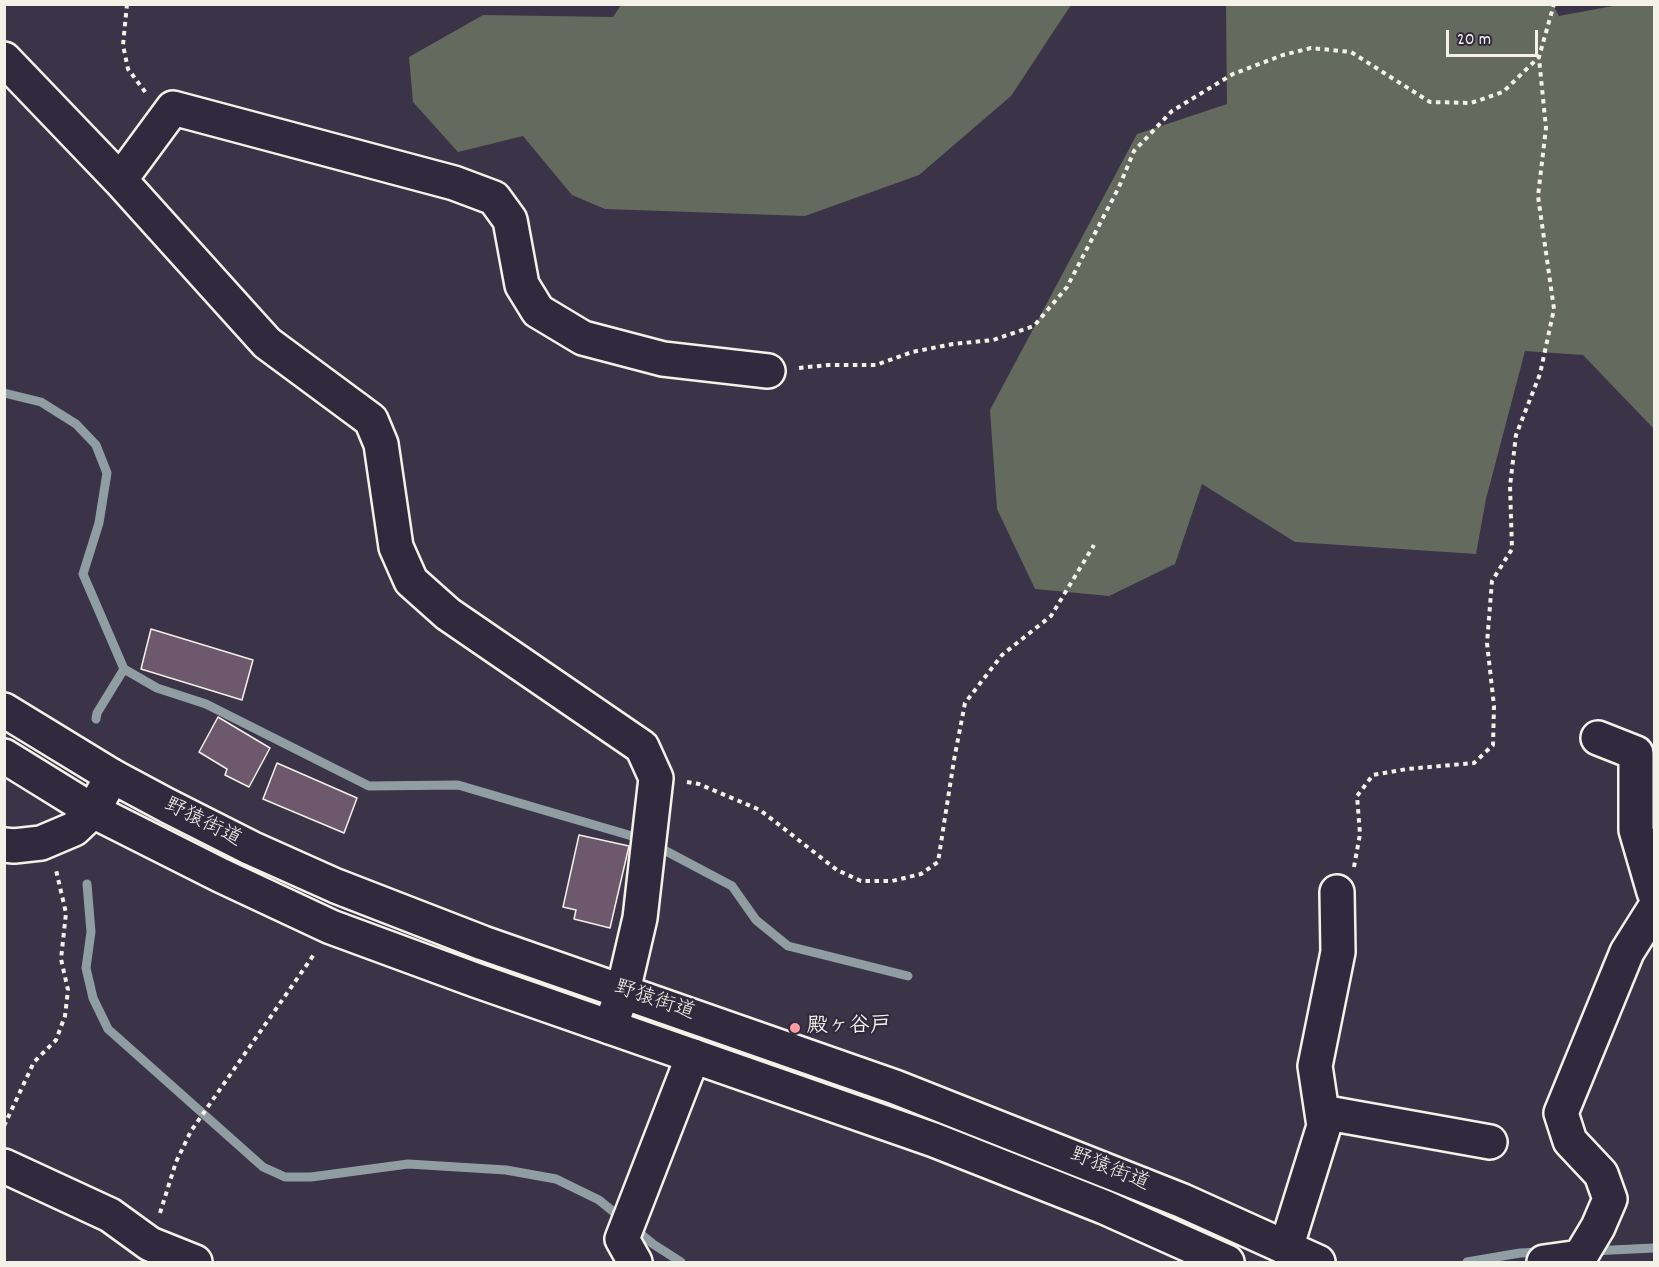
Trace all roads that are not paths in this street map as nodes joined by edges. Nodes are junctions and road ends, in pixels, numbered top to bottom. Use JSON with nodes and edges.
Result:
{"nodes":[{"id":1,"x":4,"y":59,"type":"edge"},
{"id":2,"x":120,"y":180,"type":"junction"},
{"id":3,"x":768,"y":370,"type":"road end"},
{"id":4,"x":4,"y":710,"type":"edge"},
{"id":5,"x":1598,"y":738,"type":"dead end"},
{"id":6,"x":4,"y":756,"type":"edge"},
{"id":7,"x":112,"y":776,"type":"junction"},
{"id":8,"x":93,"y":811,"type":"junction"},
{"id":9,"x":4,"y":845,"type":"edge"},
{"id":10,"x":1337,"y":892,"type":"road end"},
{"id":11,"x":1654,"y":892,"type":"edge"},
{"id":12,"x":1654,"y":909,"type":"edge"},
{"id":13,"x":622,"y":991,"type":"junction"},
{"id":14,"x":610,"y":1027,"type":"junction"},
{"id":15,"x":693,"y":1056,"type":"junction"},
{"id":16,"x":1322,"y":1112,"type":"junction"},
{"id":17,"x":1490,"y":1142,"type":"dead end"},
{"id":18,"x":4,"y":1166,"type":"edge"},
{"id":19,"x":630,"y":1238,"type":"edge"},
{"id":20,"x":1287,"y":1248,"type":"junction"},
{"id":21,"x":144,"y":1253,"type":"edge"},
{"id":22,"x":195,"y":1263,"type":"edge"},
{"id":23,"x":1227,"y":1263,"type":"edge"},
{"id":24,"x":1318,"y":1263,"type":"edge"},
{"id":25,"x":1544,"y":1263,"type":"edge"}],
"edges":[{"from":1,"to":2,"type":"main road"},
{"from":2,"to":3,"type":"main road"},
{"from":2,"to":13,"type":"main road"},
{"from":4,"to":7,"type":"main road","name":"野猿街道"},
{"from":5,"to":11,"type":"main road"},
{"from":6,"to":8,"type":"main road","name":"野猿街道"},
{"from":7,"to":8,"type":"main road"},
{"from":7,"to":13,"type":"main road","name":"野猿街道"},
{"from":8,"to":9,"type":"main road"},
{"from":8,"to":14,"type":"main road","name":"野猿街道"},
{"from":10,"to":16,"type":"main road"},
{"from":12,"to":25,"type":"main road"},
{"from":13,"to":14,"type":"main road"},
{"from":13,"to":20,"type":"main road","name":"野猿街道"},
{"from":14,"to":15,"type":"main road","name":"野猿街道"},
{"from":15,"to":19,"type":"main road"},
{"from":15,"to":23,"type":"main road","name":"野猿街道"},
{"from":16,"to":17,"type":"main road"},
{"from":16,"to":20,"type":"main road"},
{"from":18,"to":21,"type":"main road"},
{"from":20,"to":24,"type":"main road","name":"野猿街道"},
{"from":21,"to":22,"type":"main road"}]}
